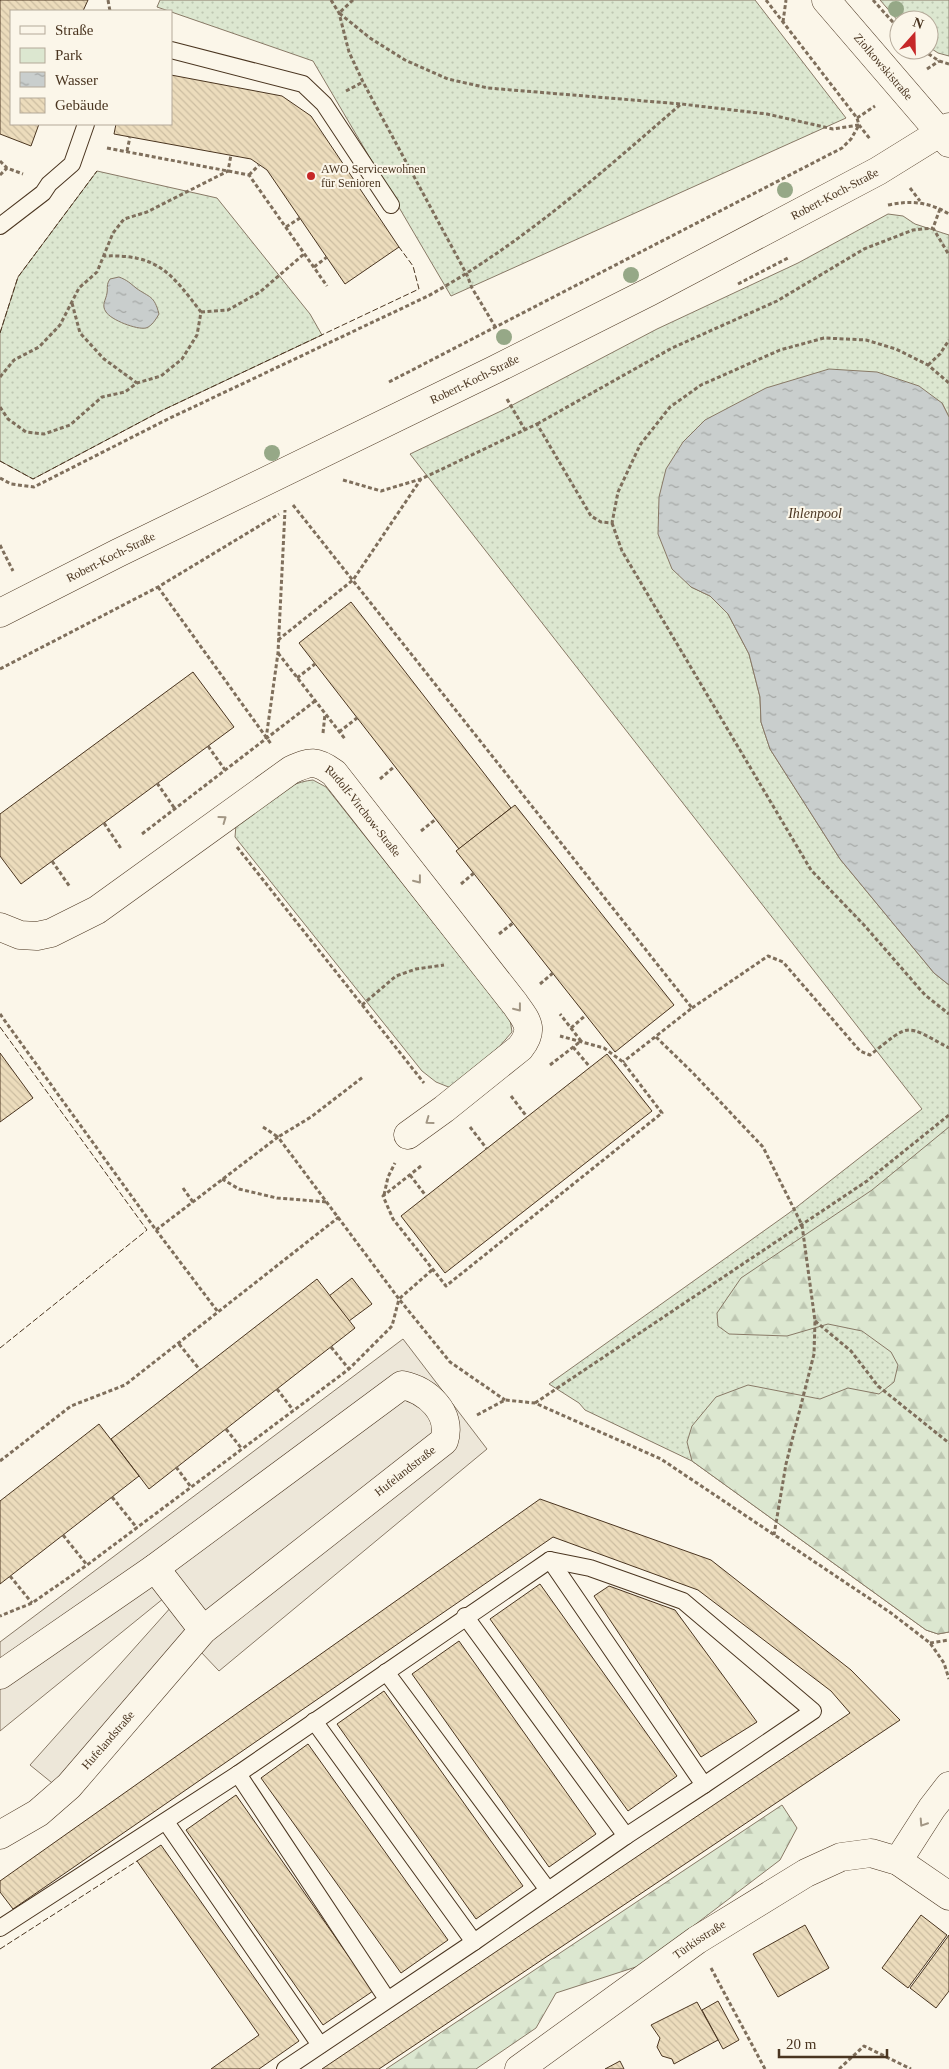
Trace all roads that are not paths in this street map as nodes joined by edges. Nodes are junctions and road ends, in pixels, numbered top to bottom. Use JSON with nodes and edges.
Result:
{"nodes":[{"id":1,"x":826,"y":0,"type":"edge"},
{"id":2,"x":172,"y":50,"type":"edge"},
{"id":3,"x":86,"y":125,"type":"edge"},
{"id":4,"x":946,"y":134,"type":"edge"},
{"id":5,"x":391,"y":205,"type":"dead end"},
{"id":6,"x":0,"y":226,"type":"edge"},
{"id":7,"x":0,"y":612,"type":"edge"},
{"id":8,"x":0,"y":927,"type":"edge"},
{"id":9,"x":408,"y":1135,"type":"dead end"},
{"id":10,"x":550,"y":1560,"type":"junction"},
{"id":11,"x":156,"y":1568,"type":"junction"},
{"id":12,"x":466,"y":1616,"type":"junction"},
{"id":13,"x":202,"y":1630,"type":"junction"},
{"id":14,"x":386,"y":1672,"type":"junction"},
{"id":15,"x":0,"y":1675,"type":"edge"},
{"id":16,"x":314,"y":1721,"type":"junction"},
{"id":17,"x":238,"y":1774,"type":"junction"},
{"id":18,"x":704,"y":1785,"type":"junction"},
{"id":19,"x":949,"y":1786,"type":"edge"},
{"id":20,"x":166,"y":1822,"type":"junction"},
{"id":21,"x":0,"y":1835,"type":"edge"},
{"id":22,"x":626,"y":1836,"type":"junction"},
{"id":23,"x":898,"y":1861,"type":"junction"},
{"id":24,"x":548,"y":1890,"type":"junction"},
{"id":25,"x":949,"y":1896,"type":"edge"},
{"id":26,"x":0,"y":1928,"type":"edge"},
{"id":27,"x":474,"y":1942,"type":"junction"},
{"id":28,"x":388,"y":1999,"type":"junction"},
{"id":29,"x":320,"y":2045,"type":"junction"},
{"id":30,"x":285,"y":2069,"type":"edge"},
{"id":31,"x":519,"y":2069,"type":"edge"}],
"edges":[{"from":1,"to":4,"type":"street","name":"Ziolkowskistraße"},
{"from":2,"to":5,"type":"lane"},
{"from":3,"to":6,"type":"lane"},
{"from":4,"to":7,"type":"street","name":"Robert-Koch-Straße"},
{"from":8,"to":9,"type":"street","name":"Rudolf-Virchow-Straße","one_way":true},
{"from":10,"to":12,"type":"lane"},
{"from":10,"to":18,"type":"lane"},
{"from":10,"to":18,"type":"lane"},
{"from":11,"to":13,"type":"street"},
{"from":11,"to":13,"type":"street","name":"Hufelandstraße"},
{"from":11,"to":15,"type":"street"},
{"from":12,"to":14,"type":"lane"},
{"from":12,"to":22,"type":"lane"},
{"from":13,"to":21,"type":"street","name":"Hufelandstraße"},
{"from":14,"to":16,"type":"lane"},
{"from":14,"to":24,"type":"lane"},
{"from":16,"to":17,"type":"lane"},
{"from":16,"to":27,"type":"lane"},
{"from":17,"to":20,"type":"lane"},
{"from":17,"to":28,"type":"lane"},
{"from":18,"to":22,"type":"lane"},
{"from":19,"to":23,"type":"street","one_way":true},
{"from":20,"to":26,"type":"lane"},
{"from":20,"to":29,"type":"lane"},
{"from":22,"to":24,"type":"lane"},
{"from":23,"to":25,"type":"street","name":"Türkisstraße"},
{"from":23,"to":31,"type":"street","name":"Türkisstraße"},
{"from":24,"to":27,"type":"lane"},
{"from":27,"to":28,"type":"lane"},
{"from":28,"to":29,"type":"lane"},
{"from":29,"to":30,"type":"lane"}]}
